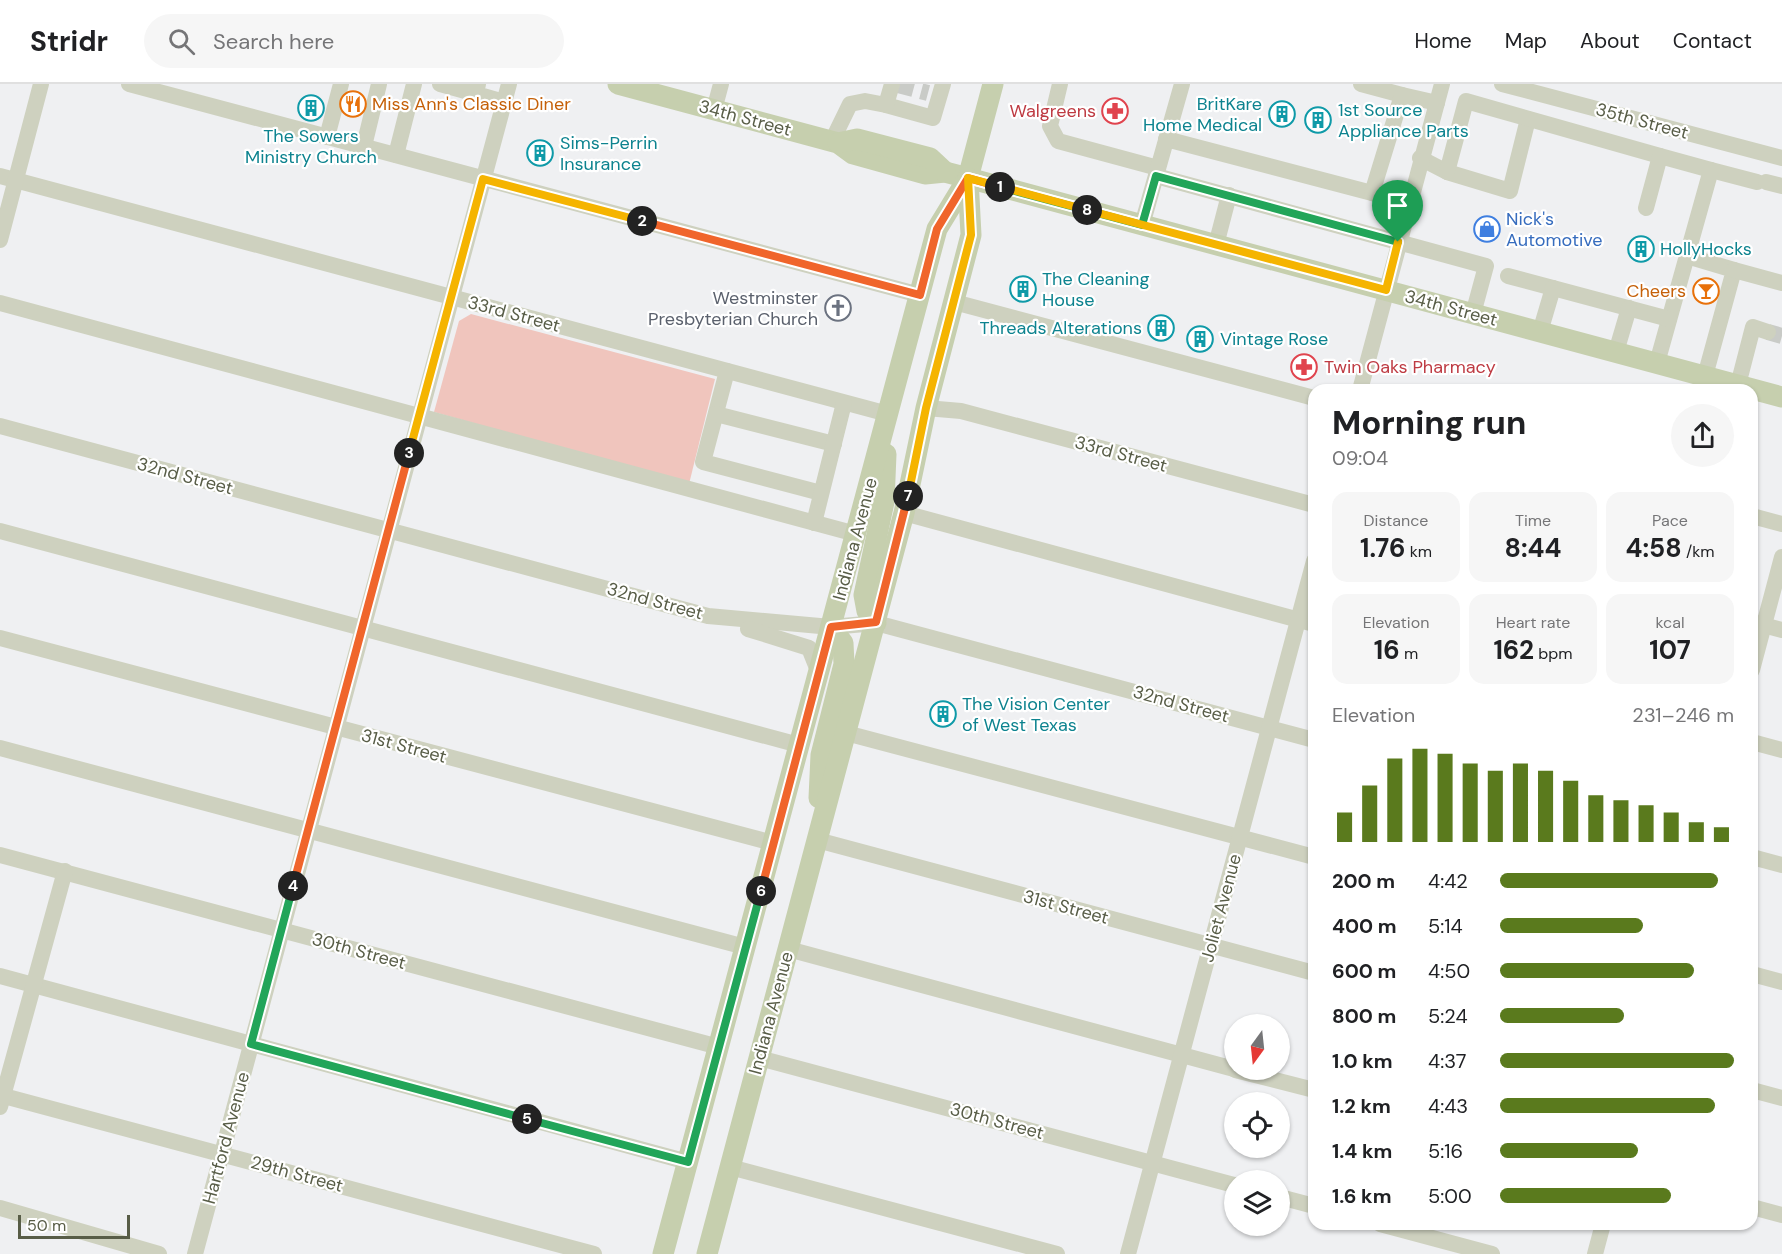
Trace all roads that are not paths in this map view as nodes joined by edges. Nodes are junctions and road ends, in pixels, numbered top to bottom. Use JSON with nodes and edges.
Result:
{"nodes":[{"id":1,"x":41,"y":84,"type":"edge"},
{"id":2,"x":129,"y":84,"type":"edge"},
{"id":3,"x":341,"y":84,"type":"edge"},
{"id":4,"x":379,"y":84,"type":"edge"},
{"id":5,"x":414,"y":84,"type":"edge"},
{"id":6,"x":440,"y":84,"type":"edge"},
{"id":7,"x":509,"y":84,"type":"edge"},
{"id":8,"x":618,"y":84,"type":"edge"},
{"id":9,"x":721,"y":84,"type":"edge"},
{"id":10,"x":895,"y":84,"type":"edge"},
{"id":11,"x":993,"y":84,"type":"edge"},
{"id":12,"x":1060,"y":84,"type":"edge"},
{"id":13,"x":1182,"y":84,"type":"edge"},
{"id":14,"x":1361,"y":84,"type":"edge"},
{"id":15,"x":1442,"y":84,"type":"edge"},
{"id":16,"x":1502,"y":84,"type":"edge"},
{"id":17,"x":477,"y":89,"type":"edge"},
{"id":18,"x":936,"y":91,"type":"edge"},
{"id":19,"x":1402,"y":95,"type":"junction"},
{"id":20,"x":504,"y":102,"type":"junction"},
{"id":21,"x":1437,"y":103,"type":"junction"},
{"id":22,"x":886,"y":105,"type":"junction"},
{"id":23,"x":714,"y":110,"type":"junction"},
{"id":24,"x":1528,"y":119,"type":"junction"},
{"id":25,"x":327,"y":137,"type":"junction"},
{"id":26,"x":1166,"y":139,"type":"junction"},
{"id":27,"x":835,"y":142,"type":"junction"},
{"id":28,"x":364,"y":146,"type":"junction"},
{"id":29,"x":396,"y":155,"type":"junction"},
{"id":30,"x":1660,"y":156,"type":"junction"},
{"id":31,"x":1420,"y":158,"type":"junction"},
{"id":32,"x":1782,"y":158,"type":"edge"},
{"id":33,"x":1711,"y":170,"type":"junction"},
{"id":34,"x":1157,"y":172,"type":"junction"},
{"id":35,"x":1447,"y":172,"type":"junction"},
{"id":36,"x":8,"y":178,"type":"edge"},
{"id":37,"x":968,"y":178,"type":"junction"},
{"id":38,"x":483,"y":179,"type":"junction"},
{"id":39,"x":1768,"y":183,"type":"edge"},
{"id":40,"x":1372,"y":193,"type":"junction"},
{"id":41,"x":1229,"y":195,"type":"junction"},
{"id":42,"x":1410,"y":203,"type":"junction"},
{"id":43,"x":1646,"y":208,"type":"dead end"},
{"id":44,"x":1142,"y":225,"type":"junction"},
{"id":45,"x":0,"y":240,"type":"edge"},
{"id":46,"x":1398,"y":242,"type":"junction"},
{"id":47,"x":1216,"y":245,"type":"junction"},
{"id":48,"x":1687,"y":256,"type":"junction"},
{"id":49,"x":1734,"y":270,"type":"junction"},
{"id":50,"x":1508,"y":276,"type":"dead end"},
{"id":51,"x":1782,"y":283,"type":"edge"},
{"id":52,"x":1553,"y":288,"type":"junction"},
{"id":53,"x":1386,"y":290,"type":"junction"},
{"id":54,"x":920,"y":295,"type":"junction"},
{"id":55,"x":451,"y":297,"type":"junction"},
{"id":56,"x":954,"y":302,"type":"junction"},
{"id":57,"x":0,"y":303,"type":"edge"},
{"id":58,"x":1629,"y":308,"type":"junction"},
{"id":59,"x":1473,"y":314,"type":"junction"},
{"id":60,"x":1669,"y":319,"type":"junction"},
{"id":61,"x":1540,"y":332,"type":"junction"},
{"id":62,"x":1768,"y":332,"type":"tunnel mouth"},
{"id":63,"x":1616,"y":352,"type":"junction"},
{"id":64,"x":1657,"y":363,"type":"junction"},
{"id":65,"x":727,"y":371,"type":"junction"},
{"id":66,"x":1706,"y":376,"type":"junction"},
{"id":67,"x":1361,"y":384,"type":"edge"},
{"id":68,"x":1734,"y":384,"type":"edge"},
{"id":69,"x":1738,"y":384,"type":"edge"},
{"id":70,"x":1758,"y":390,"type":"edge"},
{"id":71,"x":1308,"y":396,"type":"edge"},
{"id":72,"x":1782,"y":397,"type":"edge"},
{"id":73,"x":844,"y":403,"type":"junction"},
{"id":74,"x":926,"y":408,"type":"junction"},
{"id":75,"x":716,"y":414,"type":"junction"},
{"id":76,"x":888,"y":414,"type":"junction"},
{"id":77,"x":419,"y":417,"type":"junction"},
{"id":78,"x":0,"y":426,"type":"edge"},
{"id":79,"x":834,"y":444,"type":"junction"},
{"id":80,"x":821,"y":493,"type":"junction"},
{"id":81,"x":1308,"y":504,"type":"edge"},
{"id":82,"x":904,"y":513,"type":"junction"},
{"id":83,"x":1758,"y":518,"type":"edge"},
{"id":84,"x":814,"y":523,"type":"junction"},
{"id":85,"x":1782,"y":524,"type":"edge"},
{"id":86,"x":388,"y":530,"type":"junction"},
{"id":87,"x":0,"y":531,"type":"edge"},
{"id":88,"x":856,"y":534,"type":"junction"},
{"id":89,"x":1782,"y":557,"type":"edge"},
{"id":90,"x":1308,"y":607,"type":"edge"},
{"id":91,"x":708,"y":616,"type":"junction"},
{"id":92,"x":876,"y":622,"type":"junction"},
{"id":93,"x":1306,"y":622,"type":"edge"},
{"id":94,"x":1758,"y":624,"type":"edge"},
{"id":95,"x":362,"y":627,"type":"junction"},
{"id":96,"x":831,"y":627,"type":"junction"},
{"id":97,"x":1782,"y":630,"type":"edge"},
{"id":98,"x":0,"y":638,"type":"edge"},
{"id":99,"x":819,"y":673,"type":"junction"},
{"id":100,"x":335,"y":728,"type":"junction"},
{"id":101,"x":1270,"y":728,"type":"junction"},
{"id":102,"x":846,"y":733,"type":"junction"},
{"id":103,"x":1308,"y":738,"type":"edge"},
{"id":104,"x":1758,"y":744,"type":"edge"},
{"id":105,"x":800,"y":745,"type":"junction"},
{"id":106,"x":0,"y":748,"type":"edge"},
{"id":107,"x":1782,"y":750,"type":"edge"},
{"id":108,"x":308,"y":831,"type":"junction"},
{"id":109,"x":1240,"y":837,"type":"junction"},
{"id":110,"x":817,"y":840,"type":"junction"},
{"id":111,"x":773,"y":843,"type":"junction"},
{"id":112,"x":0,"y":855,"type":"edge"},
{"id":113,"x":1308,"y":855,"type":"edge"},
{"id":114,"x":1758,"y":859,"type":"edge"},
{"id":115,"x":1782,"y":865,"type":"edge"},
{"id":116,"x":65,"y":871,"type":"junction"},
{"id":117,"x":281,"y":930,"type":"junction"},
{"id":118,"x":1211,"y":946,"type":"junction"},
{"id":119,"x":745,"y":948,"type":"junction"},
{"id":120,"x":788,"y":949,"type":"junction"},
{"id":121,"x":1308,"y":971,"type":"edge"},
{"id":122,"x":0,"y":976,"type":"edge"},
{"id":123,"x":1758,"y":976,"type":"edge"},
{"id":124,"x":1782,"y":982,"type":"edge"},
{"id":125,"x":33,"y":985,"type":"junction"},
{"id":126,"x":251,"y":1044,"type":"junction"},
{"id":127,"x":719,"y":1047,"type":"junction"},
{"id":128,"x":1182,"y":1055,"type":"junction"},
{"id":129,"x":759,"y":1058,"type":"junction"},
{"id":130,"x":1224,"y":1066,"type":"edge"},
{"id":131,"x":1276,"y":1080,"type":"edge"},
{"id":132,"x":1308,"y":1088,"type":"edge"},
{"id":133,"x":1758,"y":1092,"type":"edge"},
{"id":134,"x":1782,"y":1098,"type":"edge"},
{"id":135,"x":1,"y":1099,"type":"edge"},
{"id":136,"x":222,"y":1154,"type":"junction"},
{"id":137,"x":688,"y":1162,"type":"junction"},
{"id":138,"x":1153,"y":1163,"type":"junction"},
{"id":139,"x":730,"y":1167,"type":"junction"},
{"id":140,"x":1224,"y":1182,"type":"edge"},
{"id":141,"x":1290,"y":1200,"type":"edge"},
{"id":142,"x":1308,"y":1204,"type":"edge"},
{"id":143,"x":0,"y":1208,"type":"edge"},
{"id":144,"x":1758,"y":1209,"type":"edge"},
{"id":145,"x":1782,"y":1215,"type":"edge"},
{"id":146,"x":1402,"y":1230,"type":"edge"},
{"id":147,"x":1601,"y":1230,"type":"edge"},
{"id":148,"x":159,"y":1254,"type":"edge"},
{"id":149,"x":195,"y":1254,"type":"edge"},
{"id":150,"x":594,"y":1254,"type":"edge"},
{"id":151,"x":663,"y":1254,"type":"edge"},
{"id":152,"x":707,"y":1254,"type":"edge"},
{"id":153,"x":1057,"y":1254,"type":"edge"},
{"id":154,"x":1128,"y":1254,"type":"edge"},
{"id":155,"x":1492,"y":1254,"type":"edge"},
{"id":156,"x":1594,"y":1254,"type":"edge"}],
"edges":[{"from":1,"to":36,"type":"street"},
{"from":2,"to":25,"type":"street"},
{"from":3,"to":25,"type":"street"},
{"from":4,"to":28,"type":"street"},
{"from":5,"to":29,"type":"street"},
{"from":6,"to":17,"type":"street"},
{"from":7,"to":20,"type":"street","name":"Hartford Avenue"},
{"from":8,"to":23,"type":"main road","name":"34th Street"},
{"from":9,"to":23,"type":"street"},
{"from":10,"to":22,"type":"street"},
{"from":11,"to":37,"type":"main road","name":"Indiana Avenue"},
{"from":12,"to":34,"type":"street"},
{"from":13,"to":26,"type":"street"},
{"from":14,"to":19,"type":"street"},
{"from":15,"to":21,"type":"street"},
{"from":16,"to":32,"type":"street","name":"35th Street"},
{"from":17,"to":20,"type":"street"},
{"from":18,"to":22,"type":"street"},
{"from":19,"to":21,"type":"street"},
{"from":19,"to":40,"type":"street"},
{"from":20,"to":38,"type":"street","name":"Hartford Avenue"},
{"from":21,"to":31,"type":"street"},
{"from":22,"to":27,"type":"street"},
{"from":23,"to":27,"type":"main road","name":"34th Street"},
{"from":24,"to":30,"type":"street"},
{"from":24,"to":35,"type":"street"},
{"from":24,"to":35,"type":"street"},
{"from":25,"to":28,"type":"street"},
{"from":26,"to":34,"type":"street"},
{"from":26,"to":40,"type":"street"},
{"from":27,"to":37,"type":"main road","name":"34th Street"},
{"from":28,"to":29,"type":"street"},
{"from":29,"to":38,"type":"street"},
{"from":30,"to":33,"type":"street"},
{"from":30,"to":43,"type":"street"},
{"from":31,"to":35,"type":"street"},
{"from":31,"to":42,"type":"street"},
{"from":33,"to":39,"type":"street"},
{"from":33,"to":48,"type":"street"},
{"from":34,"to":41,"type":"street"},
{"from":34,"to":44,"type":"street"},
{"from":36,"to":45,"type":"street"},
{"from":36,"to":55,"type":"street","name":"33rd Street"},
{"from":37,"to":44,"type":"main road","name":"34th Street"},
{"from":37,"to":54,"type":"main road","name":"Indiana Avenue"},
{"from":37,"to":56,"type":"main road","name":"Indiana Avenue"},
{"from":38,"to":54,"type":"street"},
{"from":38,"to":55,"type":"street","name":"Hartford Avenue"},
{"from":40,"to":42,"type":"street"},
{"from":41,"to":46,"type":"street"},
{"from":41,"to":47,"type":"street"},
{"from":42,"to":46,"type":"street"},
{"from":44,"to":47,"type":"main road","name":"34th Street"},
{"from":46,"to":53,"type":"street"},
{"from":46,"to":59,"type":"street"},
{"from":47,"to":53,"type":"main road","name":"34th Street"},
{"from":48,"to":49,"type":"street"},
{"from":48,"to":60,"type":"street"},
{"from":49,"to":51,"type":"street"},
{"from":49,"to":66,"type":"street"},
{"from":50,"to":52,"type":"street"},
{"from":52,"to":58,"type":"street"},
{"from":52,"to":61,"type":"street"},
{"from":53,"to":59,"type":"main road","name":"34th Street"},
{"from":53,"to":67,"type":"street"},
{"from":54,"to":76,"type":"main road","name":"Indiana Avenue"},
{"from":55,"to":65,"type":"street","name":"33rd Street"},
{"from":55,"to":77,"type":"street","name":"Hartford Avenue"},
{"from":56,"to":71,"type":"street"},
{"from":56,"to":74,"type":"main road","name":"Indiana Avenue"},
{"from":57,"to":77,"type":"street"},
{"from":58,"to":60,"type":"street"},
{"from":58,"to":63,"type":"street"},
{"from":59,"to":61,"type":"main road","name":"34th Street"},
{"from":60,"to":64,"type":"street"},
{"from":61,"to":63,"type":"main road","name":"34th Street"},
{"from":62,"to":69,"type":"street"},
{"from":63,"to":64,"type":"main road","name":"34th Street"},
{"from":64,"to":66,"type":"main road","name":"34th Street"},
{"from":65,"to":73,"type":"street","name":"33rd Street"},
{"from":65,"to":75,"type":"street"},
{"from":66,"to":68,"type":"main road","name":"34th Street"},
{"from":70,"to":72,"type":"main road","name":"34th Street"},
{"from":73,"to":76,"type":"street","name":"33rd Street"},
{"from":73,"to":79,"type":"street"},
{"from":74,"to":81,"type":"street","name":"33rd Street"},
{"from":74,"to":82,"type":"main road","name":"Indiana Avenue"},
{"from":75,"to":79,"type":"street"},
{"from":75,"to":80,"type":"street"},
{"from":76,"to":88,"type":"main road","name":"Indiana Avenue"},
{"from":76,"to":92,"type":"main road"},
{"from":77,"to":84,"type":"street"},
{"from":77,"to":86,"type":"street","name":"Hartford Avenue"},
{"from":78,"to":86,"type":"street","name":"32nd Street"},
{"from":79,"to":80,"type":"street"},
{"from":80,"to":84,"type":"street"},
{"from":82,"to":92,"type":"main road","name":"Indiana Avenue"},
{"from":82,"to":93,"type":"street"},
{"from":83,"to":85,"type":"street"},
{"from":84,"to":88,"type":"street"},
{"from":86,"to":91,"type":"street","name":"32nd Street"},
{"from":86,"to":95,"type":"street","name":"Hartford Avenue"},
{"from":87,"to":95,"type":"street"},
{"from":88,"to":96,"type":"main road","name":"Indiana Avenue"},
{"from":89,"to":94,"type":"street"},
{"from":90,"to":93,"type":"street","name":"Joliet Avenue"},
{"from":91,"to":96,"type":"street","name":"32nd Street"},
{"from":91,"to":99,"type":"street"},
{"from":92,"to":96,"type":"street","name":"32nd Street"},
{"from":92,"to":101,"type":"street","name":"32nd Street"},
{"from":92,"to":102,"type":"main road","name":"Indiana Avenue"},
{"from":93,"to":101,"type":"street","name":"Joliet Avenue"},
{"from":94,"to":97,"type":"street"},
{"from":95,"to":100,"type":"street","name":"Hartford Avenue"},
{"from":95,"to":105,"type":"street"},
{"from":96,"to":99,"type":"main road","name":"Indiana Avenue"},
{"from":96,"to":110,"type":"main road"},
{"from":98,"to":100,"type":"street","name":"31st Street"},
{"from":99,"to":105,"type":"main road","name":"Indiana Avenue"},
{"from":100,"to":108,"type":"street","name":"Hartford Avenue"},
{"from":100,"to":111,"type":"street","name":"31st Street"},
{"from":101,"to":103,"type":"street","name":"32nd Street"},
{"from":101,"to":109,"type":"street","name":"Joliet Avenue"},
{"from":102,"to":109,"type":"street"},
{"from":102,"to":110,"type":"main road","name":"Indiana Avenue"},
{"from":104,"to":107,"type":"street"},
{"from":105,"to":111,"type":"main road","name":"Indiana Avenue"},
{"from":106,"to":108,"type":"street"},
{"from":108,"to":117,"type":"street","name":"Hartford Avenue"},
{"from":108,"to":119,"type":"street"},
{"from":109,"to":113,"type":"street"},
{"from":109,"to":118,"type":"street","name":"Joliet Avenue"},
{"from":110,"to":118,"type":"street","name":"31st Street"},
{"from":110,"to":120,"type":"main road","name":"Indiana Avenue"},
{"from":111,"to":119,"type":"main road","name":"Indiana Avenue"},
{"from":112,"to":116,"type":"street","name":"30th Street"},
{"from":114,"to":115,"type":"street"},
{"from":116,"to":117,"type":"street","name":"30th Street"},
{"from":116,"to":125,"type":"street"},
{"from":117,"to":126,"type":"street","name":"Hartford Avenue"},
{"from":117,"to":127,"type":"street","name":"30th Street"},
{"from":118,"to":121,"type":"street","name":"31st Street"},
{"from":118,"to":128,"type":"street","name":"Joliet Avenue"},
{"from":119,"to":127,"type":"main road","name":"Indiana Avenue"},
{"from":120,"to":128,"type":"street"},
{"from":120,"to":129,"type":"main road","name":"Indiana Avenue"},
{"from":122,"to":125,"type":"street"},
{"from":123,"to":124,"type":"street"},
{"from":125,"to":126,"type":"street"},
{"from":125,"to":135,"type":"street"},
{"from":126,"to":136,"type":"street","name":"Hartford Avenue"},
{"from":126,"to":137,"type":"street"},
{"from":127,"to":137,"type":"main road","name":"Indiana Avenue"},
{"from":128,"to":130,"type":"street"},
{"from":128,"to":138,"type":"street","name":"Joliet Avenue"},
{"from":129,"to":138,"type":"street","name":"30th Street"},
{"from":129,"to":139,"type":"main road","name":"Indiana Avenue"},
{"from":131,"to":132,"type":"street"},
{"from":133,"to":134,"type":"street"},
{"from":135,"to":136,"type":"street","name":"29th Street"},
{"from":136,"to":149,"type":"street","name":"Hartford Avenue"},
{"from":136,"to":150,"type":"street","name":"29th Street"},
{"from":137,"to":151,"type":"main road","name":"Indiana Avenue"},
{"from":138,"to":140,"type":"street","name":"30th Street"},
{"from":138,"to":154,"type":"street","name":"Joliet Avenue"},
{"from":139,"to":152,"type":"main road","name":"Indiana Avenue"},
{"from":139,"to":153,"type":"street"},
{"from":141,"to":142,"type":"street"},
{"from":143,"to":148,"type":"street"},
{"from":144,"to":145,"type":"street"},
{"from":146,"to":155,"type":"street"},
{"from":147,"to":156,"type":"street"}]}
